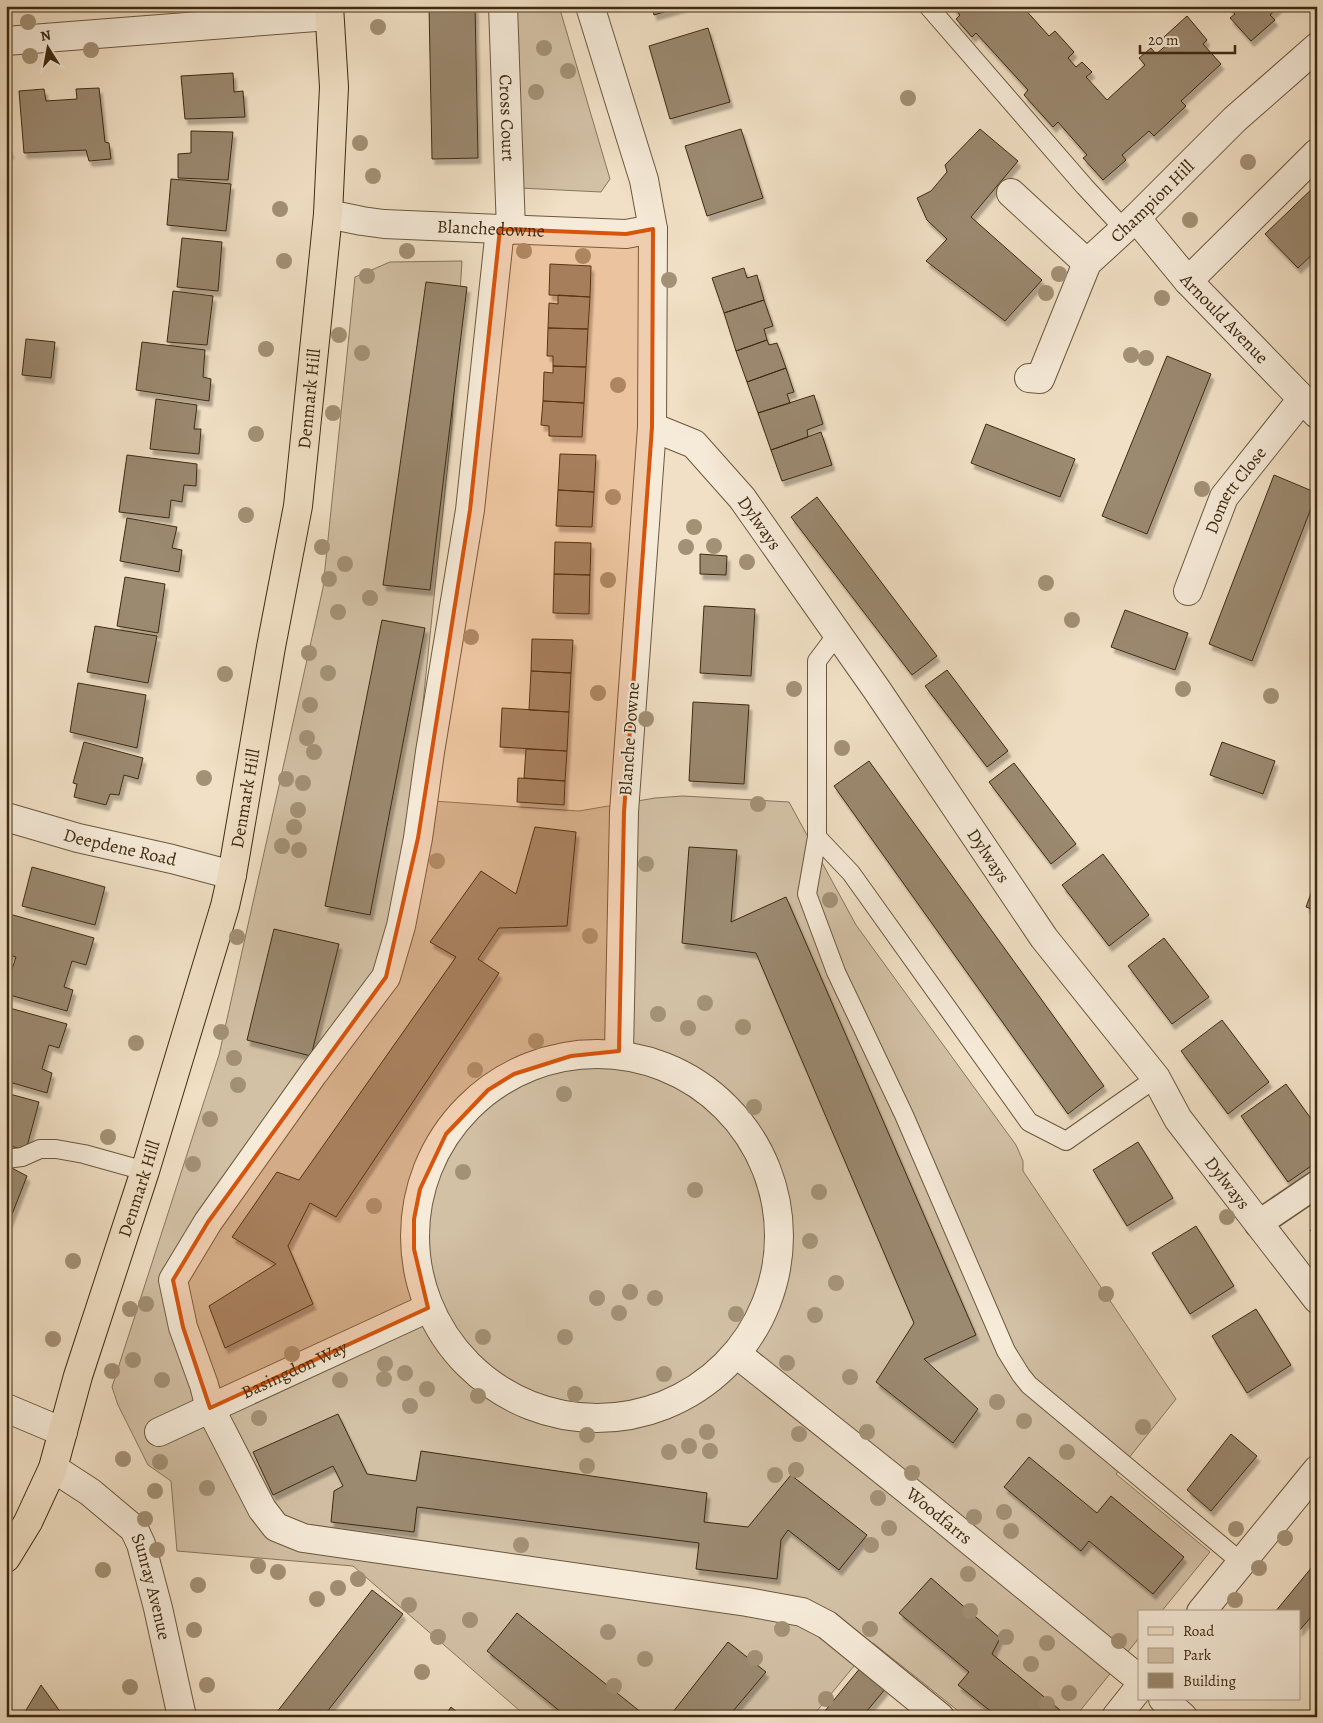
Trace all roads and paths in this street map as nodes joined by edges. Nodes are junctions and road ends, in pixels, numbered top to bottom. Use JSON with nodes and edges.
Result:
{"nodes":[{"id":1,"x":503,"y":6,"type":"edge"},
{"id":2,"x":590,"y":6,"type":"edge"},
{"id":3,"x":928,"y":6,"type":"edge"},
{"id":4,"x":329,"y":11,"type":"edge"},
{"id":5,"x":6,"y":41,"type":"edge"},
{"id":6,"x":1317,"y":47,"type":"edge"},
{"id":7,"x":1317,"y":153,"type":"edge"},
{"id":8,"x":1011,"y":193,"type":"dead end"},
{"id":9,"x":328,"y":214,"type":"junction"},
{"id":10,"x":1130,"y":223,"type":"junction"},
{"id":11,"x":653,"y":229,"type":"junction"},
{"id":12,"x":505,"y":230,"type":"junction"},
{"id":13,"x":1087,"y":263,"type":"junction"},
{"id":14,"x":1188,"y":281,"type":"junction"},
{"id":15,"x":1029,"y":378,"type":"dead end"},
{"id":16,"x":1310,"y":406,"type":"edge"},
{"id":17,"x":652,"y":427,"type":"junction"},
{"id":18,"x":1188,"y":591,"type":"dead end"},
{"id":19,"x":838,"y":633,"type":"junction"},
{"id":20,"x":6,"y":817,"type":"edge"},
{"id":21,"x":817,"y":837,"type":"junction"},
{"id":22,"x":232,"y":875,"type":"junction"},
{"id":23,"x":619,"y":1051,"type":"junction"},
{"id":24,"x":1156,"y":1078,"type":"junction"},
{"id":25,"x":6,"y":1159,"type":"edge"},
{"id":26,"x":146,"y":1171,"type":"junction"},
{"id":27,"x":1317,"y":1184,"type":"edge"},
{"id":28,"x":1258,"y":1224,"type":"junction"},
{"id":29,"x":1317,"y":1299,"type":"edge"},
{"id":30,"x":428,"y":1308,"type":"junction"},
{"id":31,"x":737,"y":1354,"type":"junction"},
{"id":32,"x":6,"y":1408,"type":"edge"},
{"id":33,"x":210,"y":1408,"type":"junction"},
{"id":34,"x":63,"y":1432,"type":"junction"},
{"id":35,"x":159,"y":1432,"type":"dead end"},
{"id":36,"x":53,"y":1468,"type":"junction"},
{"id":37,"x":1317,"y":1470,"type":"edge"},
{"id":38,"x":6,"y":1558,"type":"edge"},
{"id":39,"x":1242,"y":1562,"type":"junction"},
{"id":40,"x":1204,"y":1610,"type":"edge"},
{"id":41,"x":1138,"y":1678,"type":"edge"},
{"id":42,"x":1138,"y":1689,"type":"edge"},
{"id":43,"x":1164,"y":1700,"type":"edge"},
{"id":44,"x":182,"y":1717,"type":"edge"},
{"id":45,"x":940,"y":1717,"type":"edge"},
{"id":46,"x":1116,"y":1717,"type":"edge"},
{"id":47,"x":1183,"y":1717,"type":"edge"}],
"edges":[{"from":1,"to":12,"type":"street","name":"Cross Court"},
{"from":2,"to":11,"type":"street"},
{"from":3,"to":10,"type":"lane"},
{"from":4,"to":5,"type":"street"},
{"from":4,"to":9,"type":"main road","name":"Denmark Hill"},
{"from":6,"to":10,"type":"street","name":"Champion Hill"},
{"from":7,"to":14,"type":"street"},
{"from":8,"to":13,"type":"street"},
{"from":9,"to":12,"type":"street","name":"Blanchedowne"},
{"from":9,"to":22,"type":"main road","name":"Denmark Hill"},
{"from":10,"to":13,"type":"street","name":"Champion Hill"},
{"from":10,"to":14,"type":"street","name":"Arnould Avenue"},
{"from":11,"to":12,"type":"street","name":"Blanchedowne"},
{"from":11,"to":17,"type":"street"},
{"from":12,"to":33,"type":"street","name":"Cross Court"},
{"from":13,"to":15,"type":"street","name":"Champion Hill"},
{"from":14,"to":16,"type":"street","name":"Arnould Avenue"},
{"from":16,"to":18,"type":"street","name":"Domett Close"},
{"from":17,"to":19,"type":"street","name":"Dylways"},
{"from":17,"to":23,"type":"street","name":"Blanche Downe"},
{"from":19,"to":21,"type":"lane"},
{"from":19,"to":24,"type":"street","name":"Dylways"},
{"from":20,"to":22,"type":"street","name":"Deepdene Road"},
{"from":21,"to":24,"type":"lane"},
{"from":21,"to":39,"type":"lane"},
{"from":22,"to":26,"type":"main road","name":"Denmark Hill"},
{"from":23,"to":30,"type":"street"},
{"from":23,"to":31,"type":"street"},
{"from":24,"to":28,"type":"street","name":"Dylways"},
{"from":25,"to":26,"type":"lane"},
{"from":26,"to":34,"type":"main road","name":"Denmark Hill"},
{"from":27,"to":28,"type":"street"},
{"from":28,"to":29,"type":"street","name":"Dylways"},
{"from":30,"to":31,"type":"street"},
{"from":30,"to":33,"type":"street","name":"Basingdon Way"},
{"from":31,"to":41,"type":"street","name":"Woodfarrs"},
{"from":32,"to":34,"type":"street"},
{"from":33,"to":35,"type":"street","name":"Basingdon Way"},
{"from":33,"to":45,"type":"street","name":"Cross Court"},
{"from":34,"to":36,"type":"main road","name":"Denmark Hill"},
{"from":36,"to":38,"type":"main road","name":"Denmark Hill"},
{"from":36,"to":44,"type":"street","name":"Sunray Avenue"},
{"from":37,"to":39,"type":"street"},
{"from":39,"to":40,"type":"street"},
{"from":42,"to":46,"type":"street"},
{"from":43,"to":47,"type":"street"}]}
